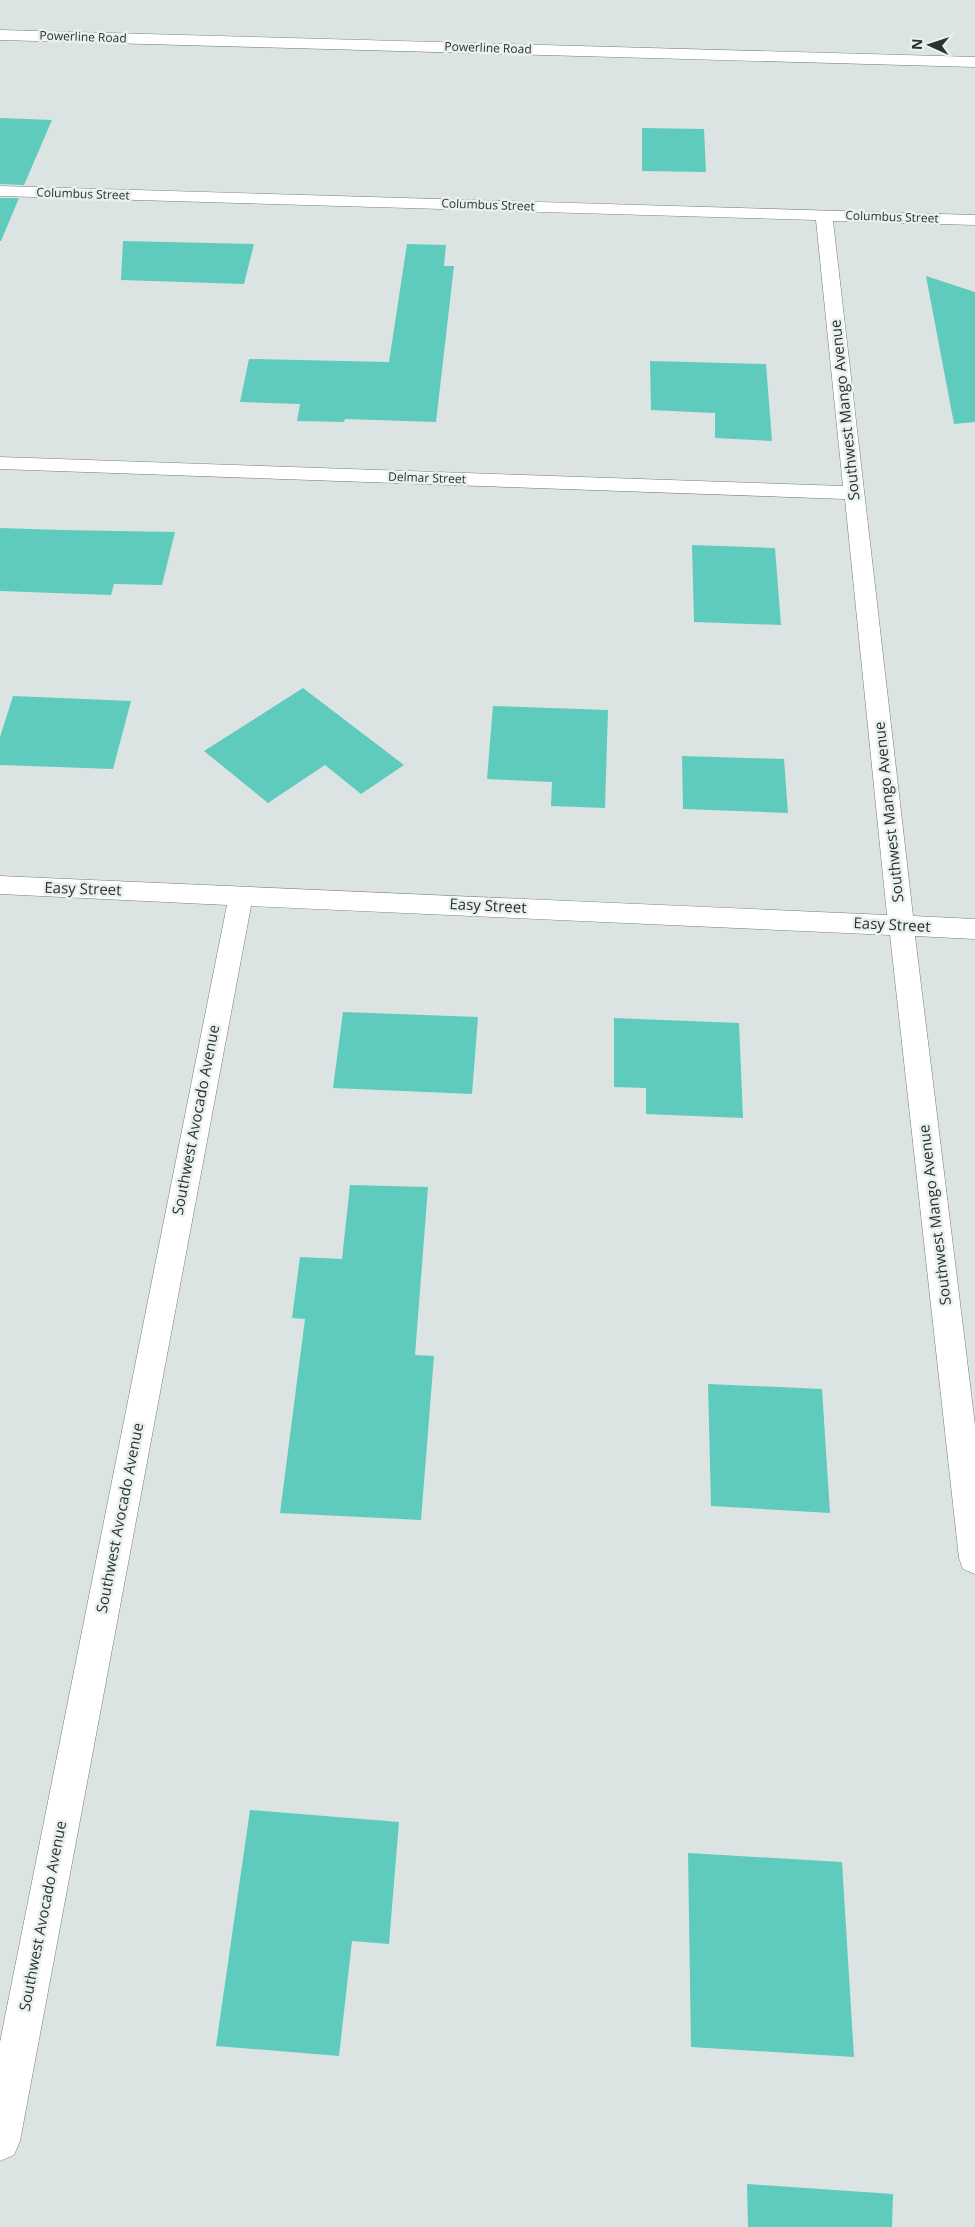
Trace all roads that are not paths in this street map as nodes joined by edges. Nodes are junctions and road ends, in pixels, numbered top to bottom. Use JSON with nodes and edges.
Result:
{"nodes":[{"id":1,"x":0,"y":34,"type":"edge"},
{"id":2,"x":975,"y":62,"type":"edge"},
{"id":3,"x":0,"y":191,"type":"edge"},
{"id":4,"x":824,"y":215,"type":"junction"},
{"id":5,"x":975,"y":220,"type":"edge"},
{"id":6,"x":0,"y":463,"type":"edge"},
{"id":7,"x":854,"y":494,"type":"junction"},
{"id":8,"x":0,"y":885,"type":"edge"},
{"id":9,"x":241,"y":895,"type":"junction"},
{"id":10,"x":901,"y":926,"type":"junction"},
{"id":11,"x":975,"y":929,"type":"edge"},
{"id":12,"x":975,"y":1558,"type":"edge"},
{"id":13,"x":0,"y":2142,"type":"edge"}],
"edges":[{"from":1,"to":2,"type":"street","name":"Powerline Road"},
{"from":3,"to":4,"type":"street","name":"Columbus Street"},
{"from":4,"to":5,"type":"street","name":"Columbus Street"},
{"from":4,"to":7,"type":"street","name":"Southwest Mango Avenue"},
{"from":6,"to":7,"type":"street","name":"Delmar Street"},
{"from":7,"to":10,"type":"street","name":"Southwest Mango Avenue"},
{"from":8,"to":9,"type":"street","name":"Easy Street"},
{"from":9,"to":10,"type":"street","name":"Easy Street"},
{"from":9,"to":13,"type":"street","name":"Southwest Avocado Avenue"},
{"from":10,"to":11,"type":"street","name":"Easy Street"},
{"from":10,"to":12,"type":"street","name":"Southwest Mango Avenue"}]}
